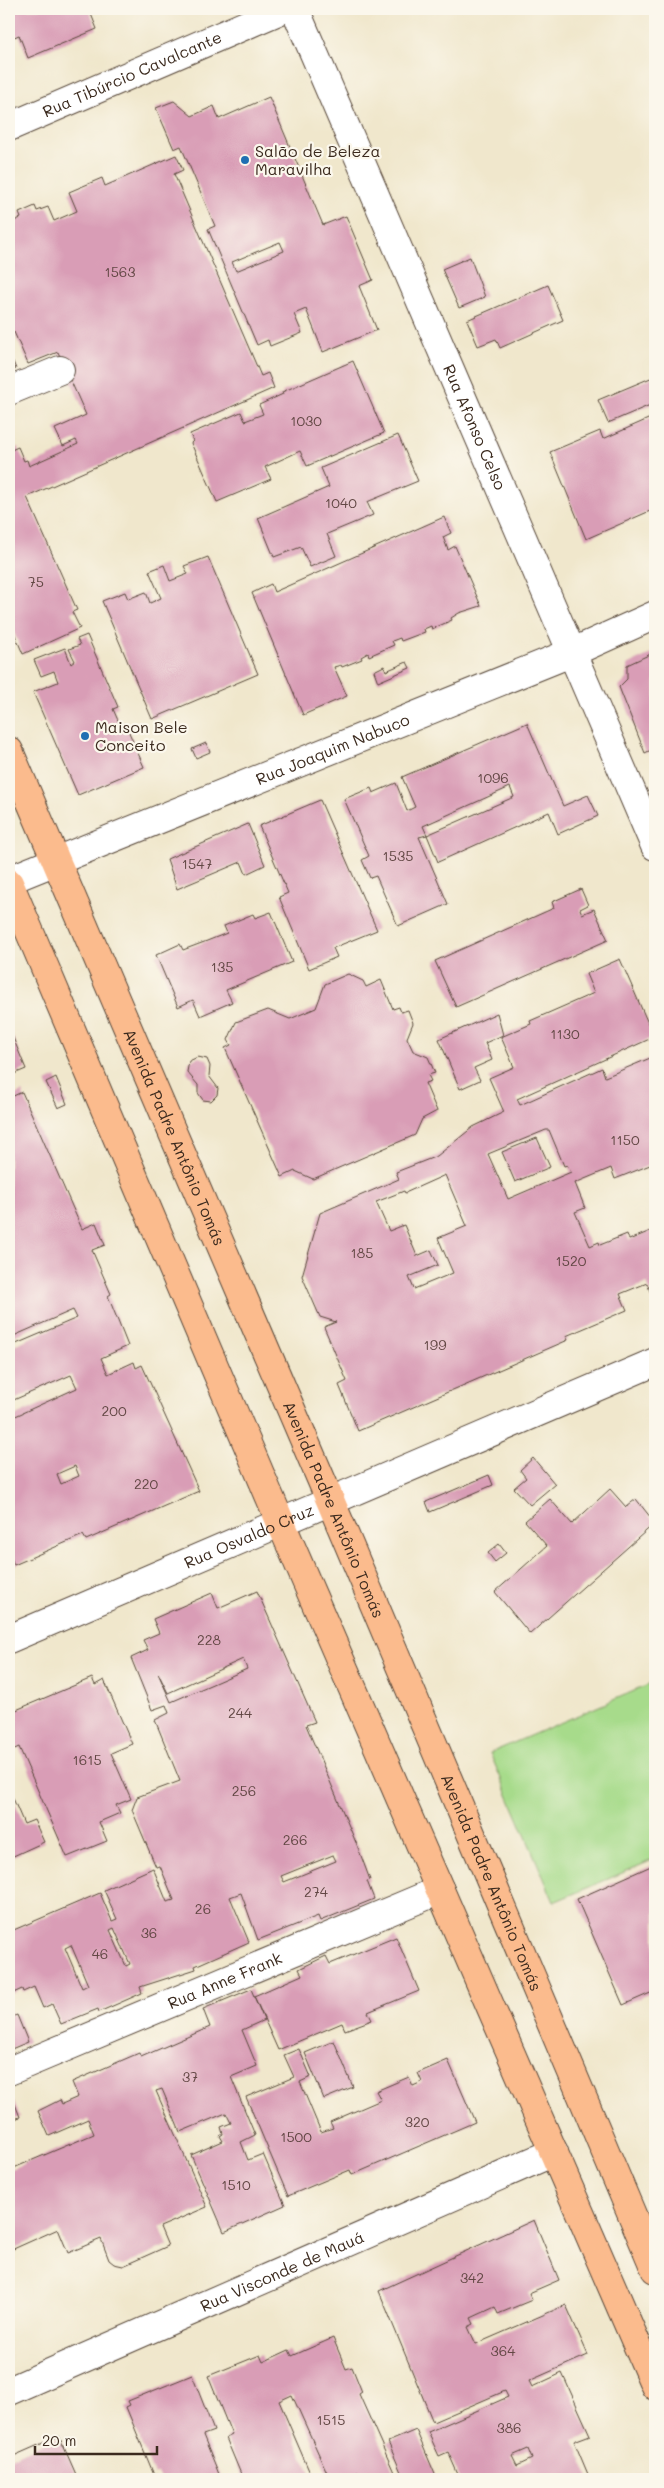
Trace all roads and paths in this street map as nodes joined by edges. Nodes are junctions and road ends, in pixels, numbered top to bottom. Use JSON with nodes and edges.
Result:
{"nodes":[{"id":1,"x":283,"y":9,"type":"edge"},
{"id":2,"x":295,"y":9,"type":"edge"},
{"id":3,"x":9,"y":127,"type":"edge"},
{"id":4,"x":60,"y":370,"type":"dead end"},
{"id":5,"x":9,"y":391,"type":"edge"},
{"id":6,"x":655,"y":615,"type":"edge"},
{"id":7,"x":573,"y":652,"type":"junction"},
{"id":8,"x":9,"y":751,"type":"edge"},
{"id":9,"x":655,"y":846,"type":"edge"},
{"id":10,"x":56,"y":860,"type":"junction"},
{"id":11,"x":9,"y":882,"type":"edge"},
{"id":12,"x":655,"y":1362,"type":"edge"},
{"id":13,"x":330,"y":1500,"type":"junction"},
{"id":14,"x":280,"y":1521,"type":"junction"},
{"id":15,"x":9,"y":1639,"type":"edge"},
{"id":16,"x":440,"y":1890,"type":"junction"},
{"id":17,"x":9,"y":2072,"type":"edge"},
{"id":18,"x":554,"y":2152,"type":"junction"},
{"id":19,"x":655,"y":2269,"type":"edge"},
{"id":20,"x":655,"y":2386,"type":"edge"},
{"id":21,"x":9,"y":2391,"type":"edge"}],
"edges":[{"from":1,"to":3,"type":"street","name":"Rua Tibúrcio Cavalcante"},
{"from":2,"to":7,"type":"street","name":"Rua Afonso Celso"},
{"from":4,"to":5,"type":"street"},
{"from":6,"to":7,"type":"street","name":"Rua Joaquim Nabuco"},
{"from":7,"to":9,"type":"street","name":"Rua Afonso Celso"},
{"from":7,"to":10,"type":"street","name":"Rua Joaquim Nabuco"},
{"from":8,"to":10,"type":"main road","name":"Avenida Padre Antônio Tomás"},
{"from":10,"to":11,"type":"street","name":"Rua Joaquim Nabuco"},
{"from":10,"to":13,"type":"main road","name":"Avenida Padre Antônio Tomás"},
{"from":11,"to":14,"type":"main road"},
{"from":12,"to":13,"type":"street","name":"Rua Osvaldo Cruz"},
{"from":13,"to":14,"type":"street","name":"Rua Osvaldo Cruz"},
{"from":13,"to":19,"type":"main road","name":"Avenida Padre Antônio Tomás"},
{"from":14,"to":15,"type":"street","name":"Rua Osvaldo Cruz"},
{"from":14,"to":16,"type":"main road"},
{"from":16,"to":17,"type":"street","name":"Rua Anne Frank"},
{"from":16,"to":18,"type":"main road"},
{"from":18,"to":20,"type":"main road"},
{"from":18,"to":21,"type":"street","name":"Rua Visconde de Mauá"}]}
